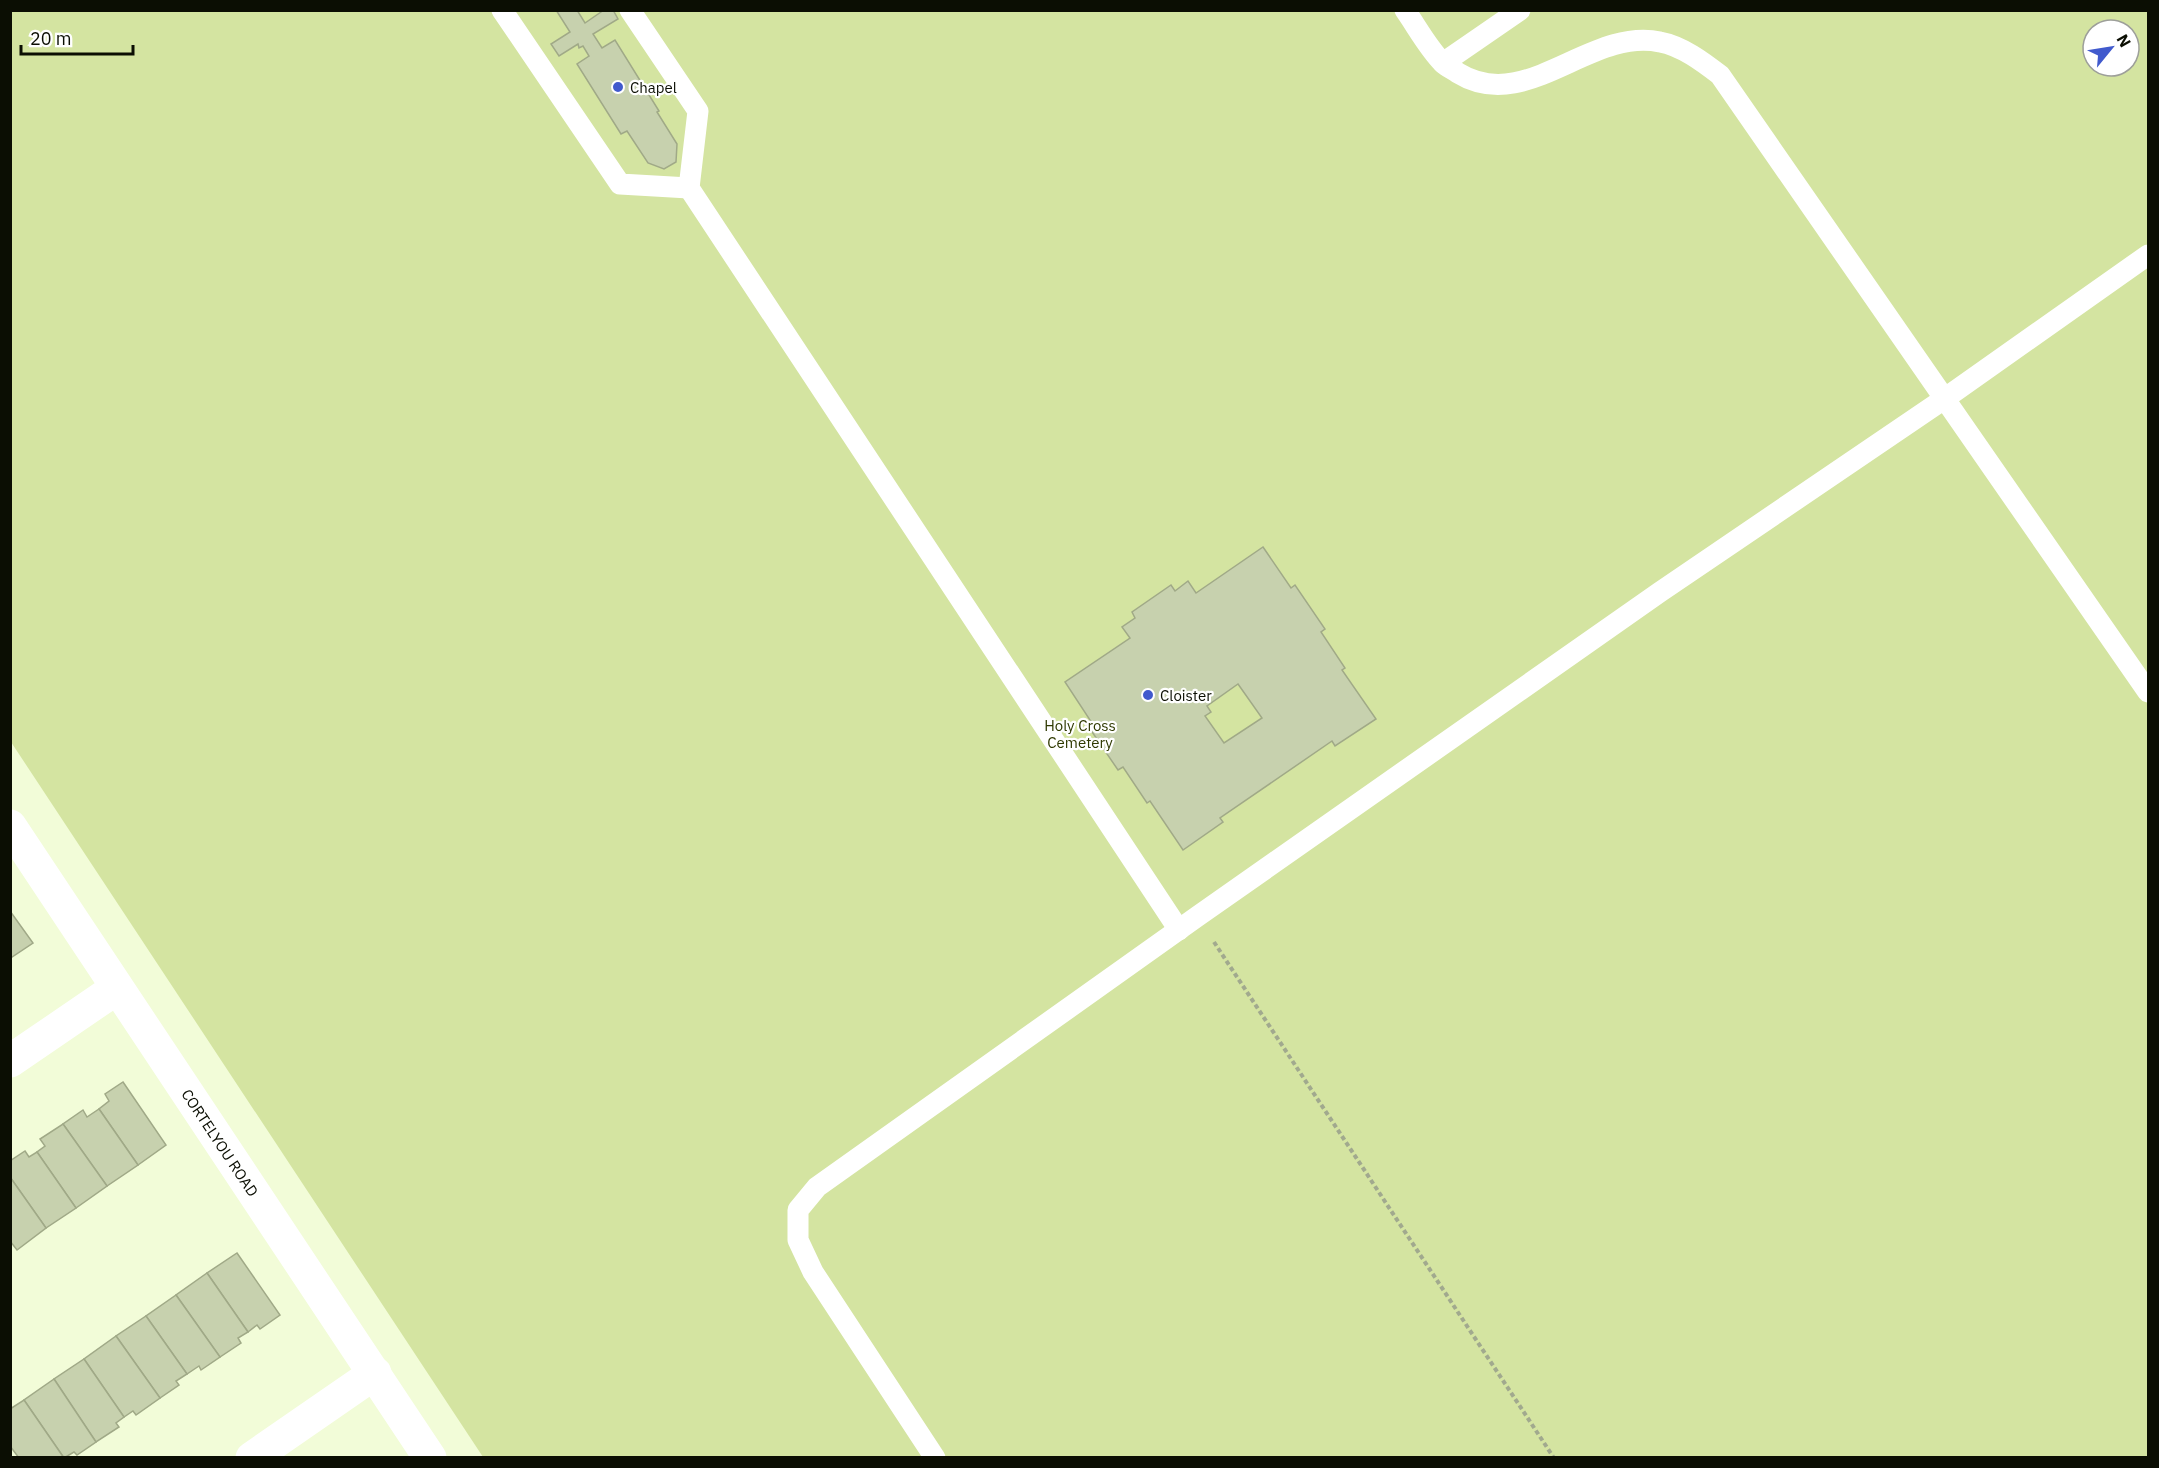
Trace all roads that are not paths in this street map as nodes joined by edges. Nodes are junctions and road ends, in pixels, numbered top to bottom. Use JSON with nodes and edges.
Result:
{"nodes":[{"id":1,"x":502,"y":10,"type":"edge"},
{"id":2,"x":630,"y":10,"type":"edge"},
{"id":3,"x":1405,"y":10,"type":"edge"},
{"id":4,"x":1520,"y":10,"type":"edge"},
{"id":5,"x":1443,"y":63,"type":"junction"},
{"id":6,"x":689,"y":188,"type":"junction"},
{"id":7,"x":2148,"y":255,"type":"edge"},
{"id":8,"x":1944,"y":399,"type":"junction"},
{"id":9,"x":2148,"y":692,"type":"edge"},
{"id":10,"x":10,"y":826,"type":"edge"},
{"id":11,"x":1179,"y":930,"type":"junction"},
{"id":12,"x":117,"y":988,"type":"junction"},
{"id":13,"x":10,"y":1061,"type":"edge"},
{"id":14,"x":375,"y":1373,"type":"junction"},
{"id":15,"x":252,"y":1458,"type":"edge"},
{"id":16,"x":430,"y":1458,"type":"edge"},
{"id":17,"x":935,"y":1458,"type":"edge"}],
"edges":[{"from":1,"to":6,"type":"lane"},
{"from":2,"to":6,"type":"lane"},
{"from":3,"to":5,"type":"lane"},
{"from":4,"to":5,"type":"lane"},
{"from":5,"to":8,"type":"lane"},
{"from":6,"to":11,"type":"lane"},
{"from":7,"to":8,"type":"lane"},
{"from":8,"to":9,"type":"lane"},
{"from":8,"to":11,"type":"lane"},
{"from":10,"to":12,"type":"street","name":"CORTELYOU ROAD"},
{"from":11,"to":17,"type":"lane"},
{"from":12,"to":13,"type":"street"},
{"from":12,"to":14,"type":"street","name":"CORTELYOU ROAD"},
{"from":14,"to":15,"type":"street"},
{"from":14,"to":16,"type":"street","name":"CORTELYOU ROAD"}]}
